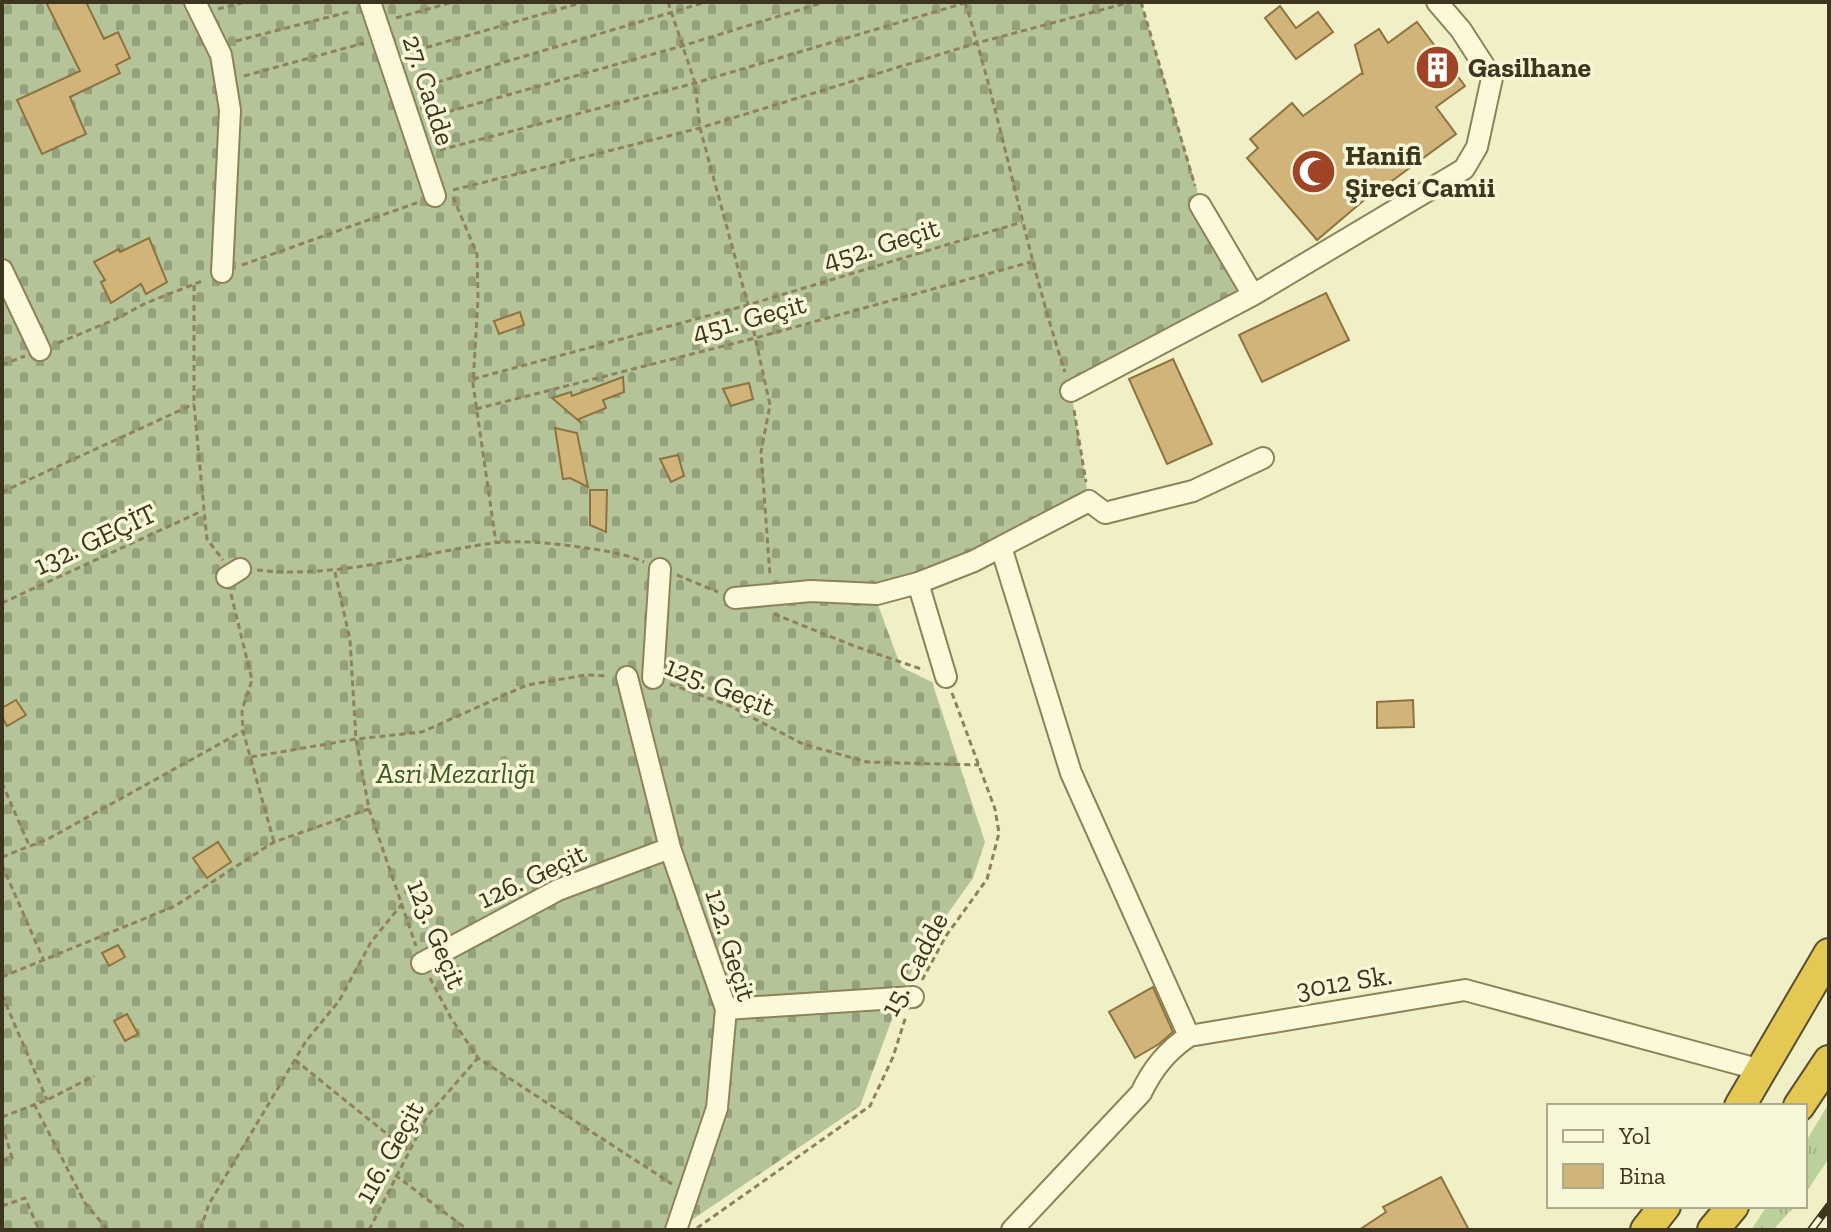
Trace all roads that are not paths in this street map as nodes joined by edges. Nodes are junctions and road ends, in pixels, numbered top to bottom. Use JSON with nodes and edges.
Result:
{"nodes":[{"id":1,"x":1437,"y":2,"type":"edge"},
{"id":2,"x":199,"y":8,"type":"edge"},
{"id":3,"x":378,"y":26,"type":"edge"},
{"id":4,"x":435,"y":196,"type":"road end"},
{"id":5,"x":1200,"y":205,"type":"road end"},
{"id":6,"x":2,"y":270,"type":"edge"},
{"id":7,"x":222,"y":272,"type":"road end"},
{"id":8,"x":1253,"y":295,"type":"junction"},
{"id":9,"x":40,"y":350,"type":"road end"},
{"id":10,"x":1071,"y":391,"type":"road end"},
{"id":11,"x":1263,"y":458,"type":"dead end"},
{"id":12,"x":1001,"y":547,"type":"junction"},
{"id":13,"x":660,"y":569,"type":"road end"},
{"id":14,"x":918,"y":583,"type":"junction"},
{"id":15,"x":735,"y":598,"type":"road end"},
{"id":16,"x":627,"y":677,"type":"road end"},
{"id":17,"x":946,"y":677,"type":"road end"},
{"id":18,"x":653,"y":678,"type":"road end"},
{"id":19,"x":670,"y":848,"type":"junction"},
{"id":20,"x":1829,"y":954,"type":"edge"},
{"id":21,"x":422,"y":963,"type":"road end"},
{"id":22,"x":913,"y":997,"type":"road end"},
{"id":23,"x":726,"y":1009,"type":"junction"},
{"id":24,"x":1189,"y":1036,"type":"junction"},
{"id":25,"x":1829,"y":1061,"type":"edge"},
{"id":26,"x":1761,"y":1070,"type":"junction"},
{"id":27,"x":1741,"y":1104,"type":"edge"},
{"id":28,"x":1800,"y":1104,"type":"edge"},
{"id":29,"x":1663,"y":1208,"type":"edge"},
{"id":30,"x":1731,"y":1208,"type":"edge"},
{"id":31,"x":676,"y":1230,"type":"edge"},
{"id":32,"x":1012,"y":1230,"type":"edge"},
{"id":33,"x":1646,"y":1230,"type":"edge"},
{"id":34,"x":1713,"y":1230,"type":"edge"}],
"edges":[{"from":1,"to":8,"type":"street"},
{"from":2,"to":7,"type":"street"},
{"from":3,"to":4,"type":"street","name":"27. Cadde"},
{"from":5,"to":8,"type":"street"},
{"from":6,"to":9,"type":"street"},
{"from":8,"to":10,"type":"street"},
{"from":11,"to":12,"type":"street"},
{"from":12,"to":14,"type":"street"},
{"from":12,"to":24,"type":"street"},
{"from":13,"to":18,"type":"street"},
{"from":14,"to":15,"type":"street"},
{"from":14,"to":17,"type":"street"},
{"from":16,"to":19,"type":"street","name":"122. Geçit"},
{"from":19,"to":21,"type":"street","name":"126. Geçit"},
{"from":19,"to":23,"type":"street","name":"122. Geçit"},
{"from":20,"to":26,"type":"highway"},
{"from":22,"to":23,"type":"street"},
{"from":23,"to":31,"type":"street","name":"122. Geçit"},
{"from":24,"to":26,"type":"street","name":"3012 Sk."},
{"from":24,"to":32,"type":"street"},
{"from":25,"to":28,"type":"highway"},
{"from":26,"to":27,"type":"highway"},
{"from":29,"to":33,"type":"highway"},
{"from":30,"to":34,"type":"highway"}]}
